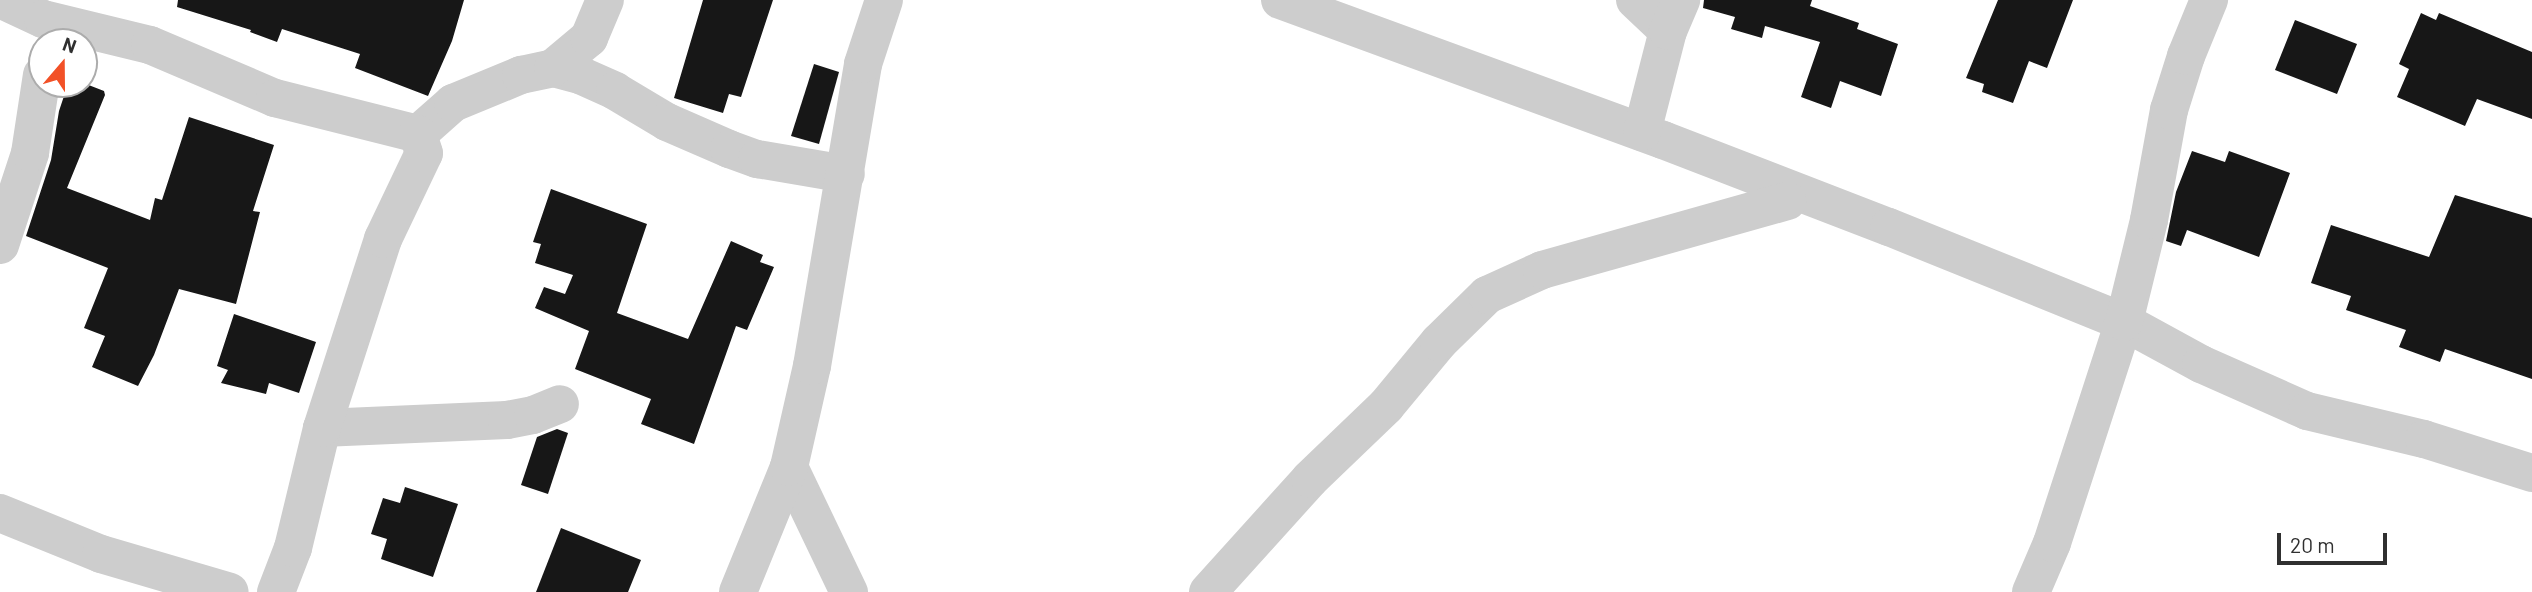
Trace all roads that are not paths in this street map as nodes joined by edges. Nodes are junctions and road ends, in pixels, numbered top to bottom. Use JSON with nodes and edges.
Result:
{"nodes":[{"id":1,"x":2,"y":0,"type":"edge"},
{"id":2,"x":605,"y":0,"type":"edge"},
{"id":3,"x":884,"y":0,"type":"edge"},
{"id":4,"x":1280,"y":0,"type":"edge"},
{"id":5,"x":1635,"y":0,"type":"edge"},
{"id":6,"x":2208,"y":0,"type":"edge"},
{"id":7,"x":1674,"y":16,"type":"edge"},
{"id":8,"x":40,"y":28,"type":"edge"},
{"id":9,"x":98,"y":38,"type":"edge"},
{"id":10,"x":553,"y":68,"type":"junction"},
{"id":11,"x":38,"y":98,"type":"edge"},
{"id":12,"x":1642,"y":132,"type":"junction"},
{"id":13,"x":418,"y":134,"type":"junction"},
{"id":14,"x":846,"y":174,"type":"junction"},
{"id":15,"x":1788,"y":201,"type":"dead end"},
{"id":16,"x":0,"y":244,"type":"edge"},
{"id":17,"x":2124,"y":321,"type":"junction"},
{"id":18,"x":560,"y":404,"type":"dead end"},
{"id":19,"x":322,"y":428,"type":"junction"},
{"id":20,"x":789,"y":467,"type":"junction"},
{"id":21,"x":2532,"y":473,"type":"edge"},
{"id":22,"x":0,"y":513,"type":"edge"},
{"id":23,"x":230,"y":592,"type":"edge"},
{"id":24,"x":276,"y":592,"type":"edge"},
{"id":25,"x":738,"y":592,"type":"edge"},
{"id":26,"x":849,"y":592,"type":"edge"},
{"id":27,"x":1208,"y":592,"type":"edge"},
{"id":28,"x":2031,"y":592,"type":"edge"}],
"edges":[{"from":1,"to":8,"type":"street"},
{"from":2,"to":10,"type":"street"},
{"from":3,"to":14,"type":"street"},
{"from":4,"to":12,"type":"street"},
{"from":5,"to":7,"type":"street"},
{"from":6,"to":17,"type":"street"},
{"from":7,"to":12,"type":"street"},
{"from":9,"to":13,"type":"street"},
{"from":10,"to":13,"type":"street"},
{"from":10,"to":14,"type":"street"},
{"from":11,"to":16,"type":"street"},
{"from":12,"to":17,"type":"street"},
{"from":13,"to":19,"type":"street"},
{"from":14,"to":20,"type":"street"},
{"from":15,"to":27,"type":"street"},
{"from":17,"to":21,"type":"street"},
{"from":17,"to":28,"type":"street"},
{"from":18,"to":19,"type":"street"},
{"from":19,"to":24,"type":"street"},
{"from":20,"to":25,"type":"street"},
{"from":20,"to":26,"type":"street"},
{"from":22,"to":23,"type":"street"}]}
